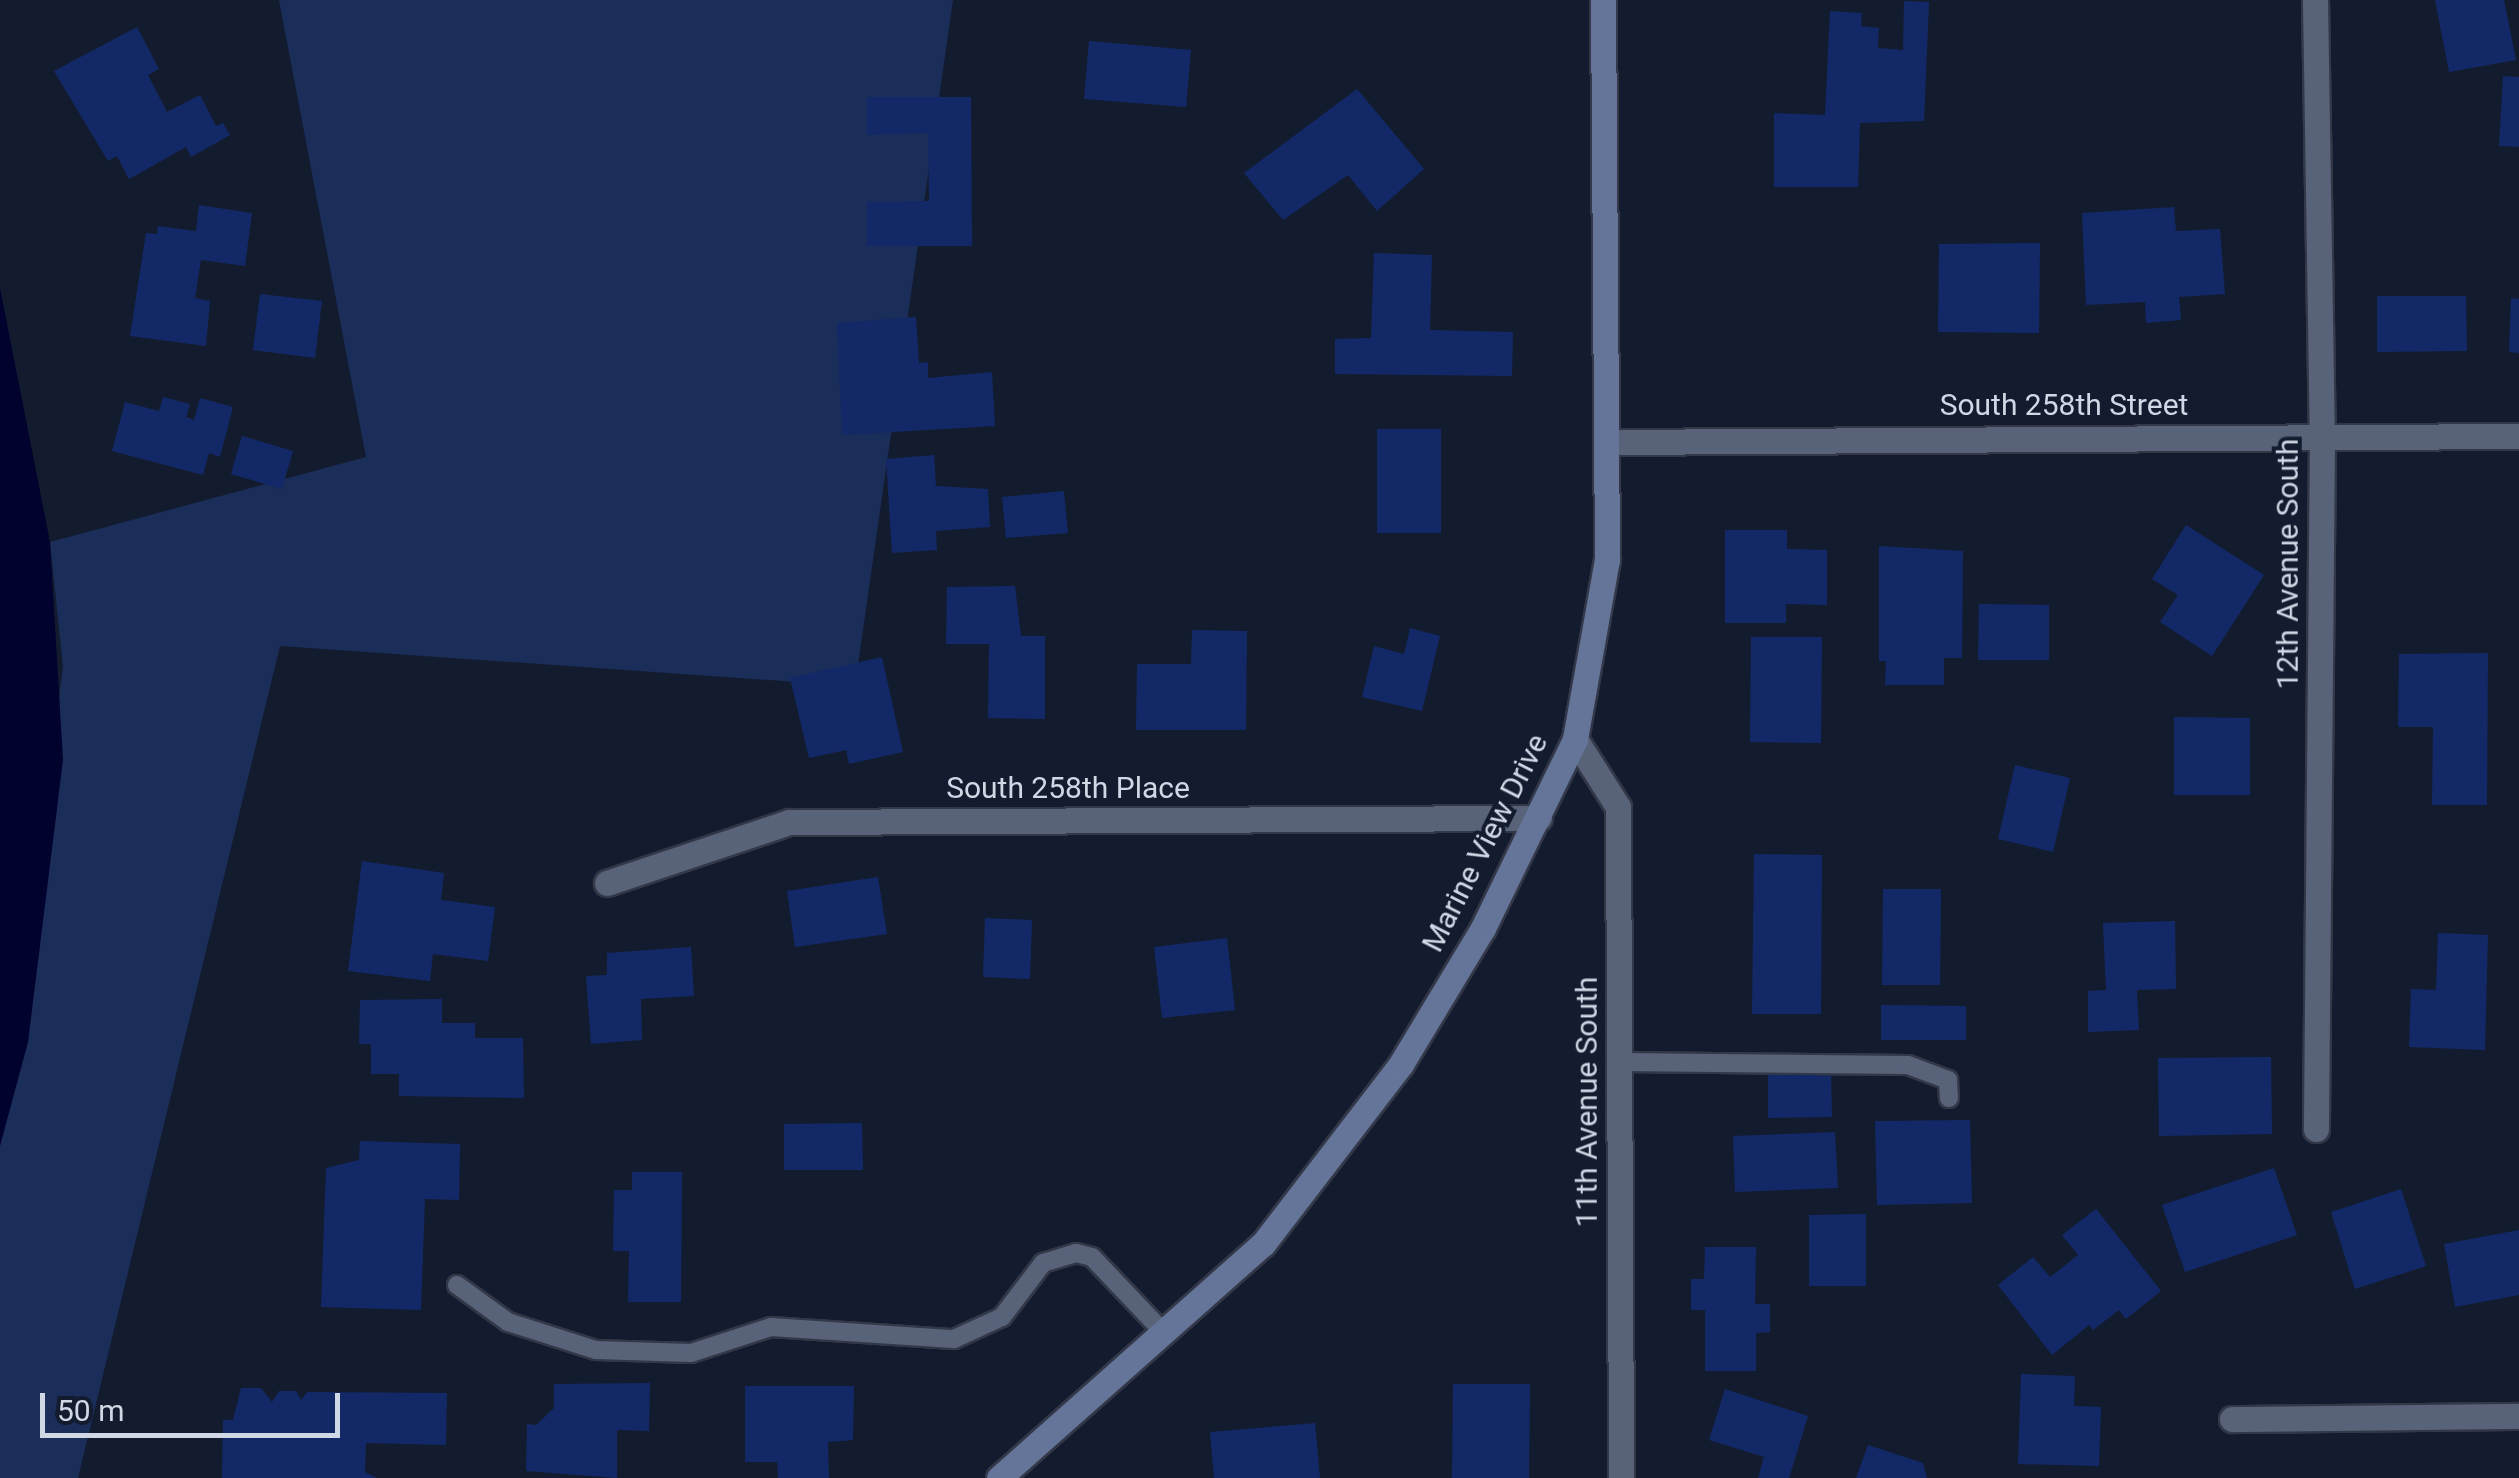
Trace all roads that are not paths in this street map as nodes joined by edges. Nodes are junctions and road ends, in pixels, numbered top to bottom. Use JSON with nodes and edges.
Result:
{"nodes":[{"id":1,"x":1603,"y":0,"type":"edge"},
{"id":2,"x":2315,"y":0,"type":"edge"},
{"id":3,"x":2322,"y":436,"type":"junction"},
{"id":4,"x":2519,"y":436,"type":"edge"},
{"id":5,"x":1610,"y":442,"type":"junction"},
{"id":6,"x":1575,"y":739,"type":"junction"},
{"id":7,"x":1540,"y":818,"type":"junction"},
{"id":8,"x":608,"y":882,"type":"dead end"},
{"id":9,"x":1619,"y":1062,"type":"junction"},
{"id":10,"x":1949,"y":1098,"type":"dead end"},
{"id":11,"x":2316,"y":1129,"type":"dead end"},
{"id":12,"x":457,"y":1285,"type":"dead end"},
{"id":13,"x":1165,"y":1334,"type":"junction"},
{"id":14,"x":2519,"y":1416,"type":"edge"},
{"id":15,"x":2232,"y":1419,"type":"dead end"},
{"id":16,"x":999,"y":1478,"type":"edge"},
{"id":17,"x":1621,"y":1478,"type":"edge"}],
"edges":[{"from":1,"to":5,"type":"main road","name":"Marine View Drive"},
{"from":2,"to":3,"type":"street","name":"12th Avenue South"},
{"from":3,"to":4,"type":"street","name":"South 258th Street"},
{"from":3,"to":5,"type":"street","name":"South 258th Street"},
{"from":3,"to":11,"type":"street","name":"12th Avenue South"},
{"from":5,"to":6,"type":"main road","name":"Marine View Drive"},
{"from":6,"to":7,"type":"main road","name":"Marine View Drive"},
{"from":6,"to":9,"type":"street","name":"11th Avenue South"},
{"from":7,"to":8,"type":"street","name":"South 258th Place"},
{"from":7,"to":13,"type":"main road","name":"Marine View Drive"},
{"from":9,"to":10,"type":"lane"},
{"from":9,"to":17,"type":"street","name":"11th Avenue South"},
{"from":12,"to":13,"type":"lane"},
{"from":13,"to":16,"type":"main road","name":"Marine View Drive"},
{"from":14,"to":15,"type":"street"}]}
